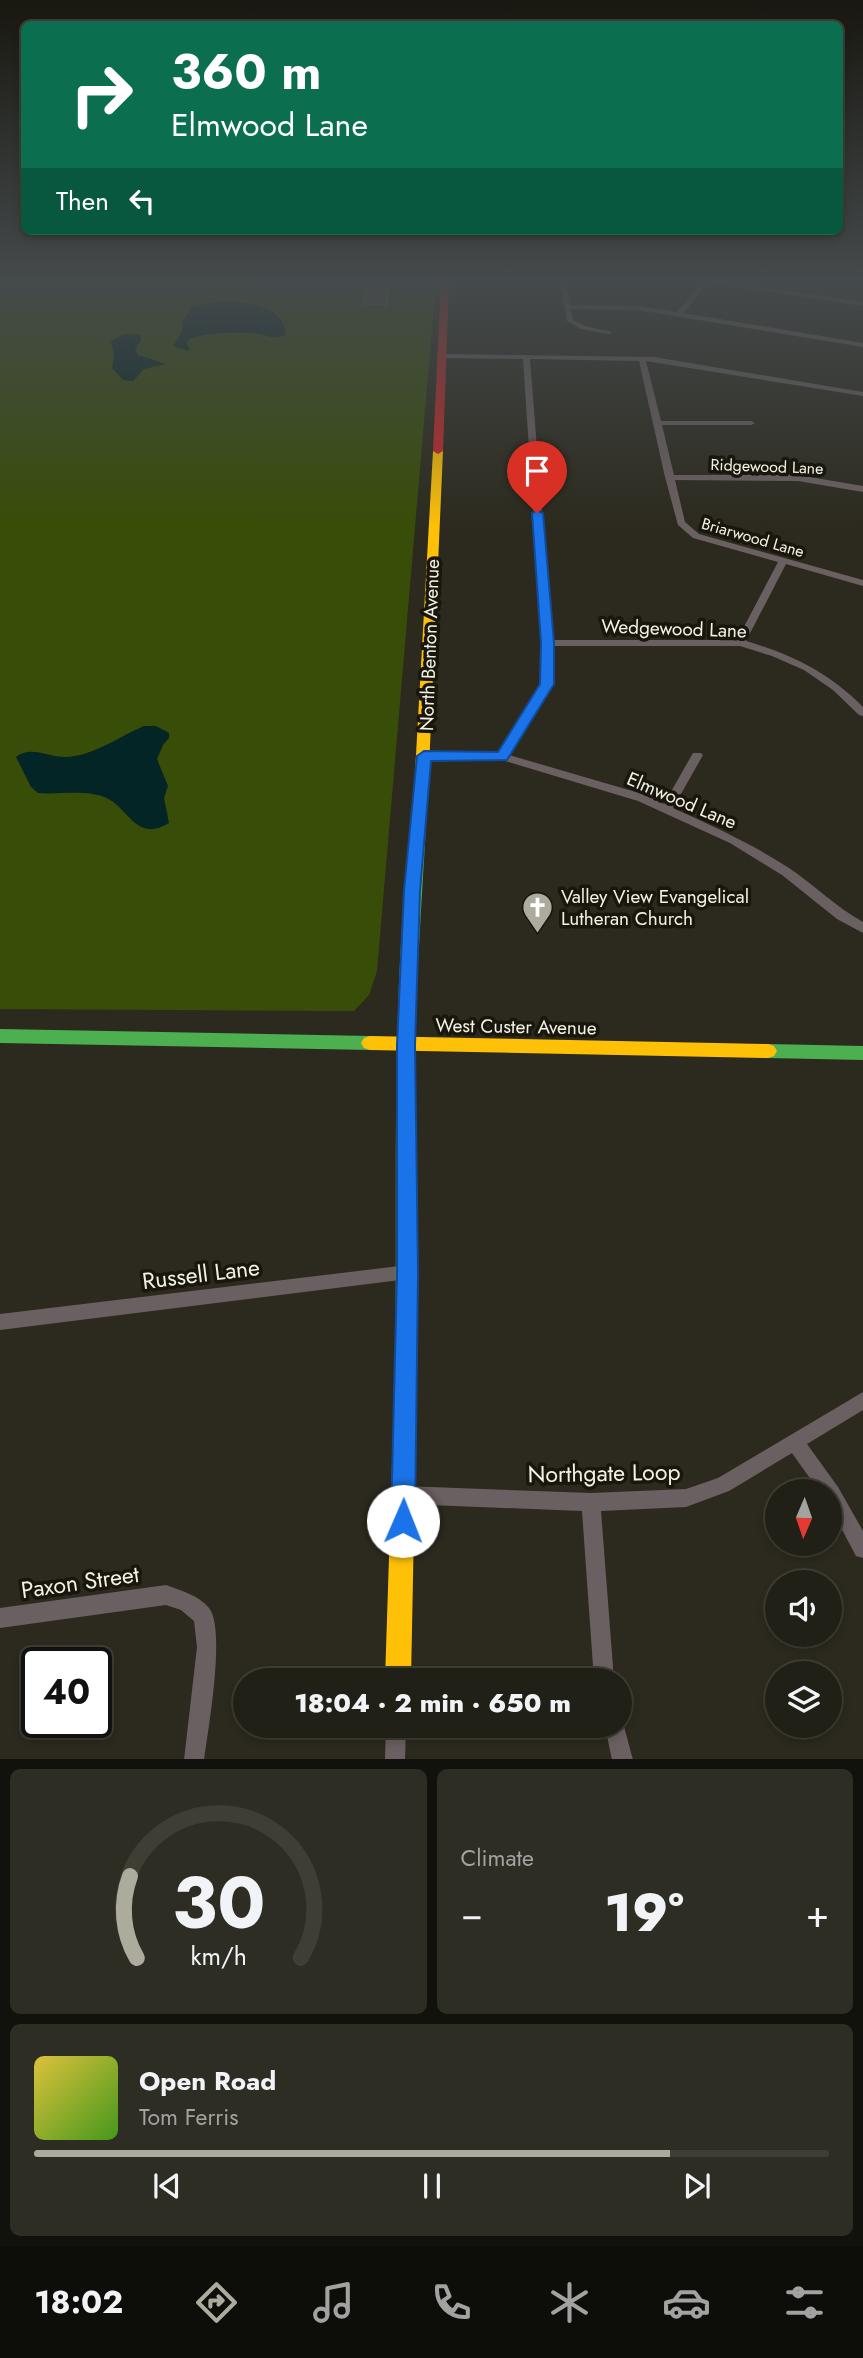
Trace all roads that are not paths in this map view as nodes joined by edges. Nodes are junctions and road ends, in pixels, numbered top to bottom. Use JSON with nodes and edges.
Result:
{"nodes":[{"id":1,"x":441,"y":364,"type":"edge"},
{"id":2,"x":527,"y":364,"type":"edge"},
{"id":3,"x":643,"y":364,"type":"edge"},
{"id":4,"x":674,"y":364,"type":"edge"},
{"id":5,"x":863,"y":394,"type":"edge"},
{"id":6,"x":656,"y":423,"type":"junction"},
{"id":7,"x":751,"y":423,"type":"dead end"},
{"id":8,"x":669,"y":477,"type":"junction"},
{"id":9,"x":863,"y":489,"type":"edge"},
{"id":10,"x":785,"y":560,"type":"junction"},
{"id":11,"x":863,"y":583,"type":"edge"},
{"id":12,"x":547,"y":643,"type":"junction"},
{"id":13,"x":740,"y":643,"type":"junction"},
{"id":14,"x":863,"y":713,"type":"edge"},
{"id":15,"x":697,"y":755,"type":"dead end"},
{"id":16,"x":424,"y":756,"type":"junction"},
{"id":17,"x":502,"y":757,"type":"junction"},
{"id":18,"x":667,"y":809,"type":"junction"},
{"id":19,"x":863,"y":928,"type":"edge"},
{"id":20,"x":0,"y":1036,"type":"edge"},
{"id":21,"x":406,"y":1045,"type":"junction"},
{"id":22,"x":863,"y":1053,"type":"edge"},
{"id":23,"x":408,"y":1272,"type":"junction"},
{"id":24,"x":0,"y":1322,"type":"edge"},
{"id":25,"x":863,"y":1401,"type":"edge"},
{"id":26,"x":794,"y":1442,"type":"junction"},
{"id":27,"x":404,"y":1495,"type":"junction"},
{"id":28,"x":591,"y":1502,"type":"junction"},
{"id":29,"x":863,"y":1549,"type":"edge"},
{"id":30,"x":0,"y":1618,"type":"edge"},
{"id":31,"x":398,"y":1668,"type":"edge"},
{"id":32,"x":603,"y":1668,"type":"edge"},
{"id":33,"x":396,"y":1738,"type":"edge"},
{"id":34,"x":618,"y":1738,"type":"edge"},
{"id":35,"x":194,"y":1759,"type":"edge"},
{"id":36,"x":395,"y":1759,"type":"edge"},
{"id":37,"x":623,"y":1759,"type":"edge"}],
"edges":[{"from":1,"to":16,"type":"main road","name":"North Benton Avenue"},
{"from":2,"to":12,"type":"street"},
{"from":3,"to":6,"type":"street","name":"Briarwood Lane"},
{"from":4,"to":5,"type":"street"},
{"from":6,"to":7,"type":"street"},
{"from":6,"to":8,"type":"street","name":"Briarwood Lane"},
{"from":8,"to":9,"type":"street","name":"Ridgewood Lane"},
{"from":8,"to":10,"type":"street","name":"Briarwood Lane"},
{"from":10,"to":11,"type":"street","name":"Briarwood Lane"},
{"from":10,"to":13,"type":"street"},
{"from":12,"to":13,"type":"street","name":"Wedgewood Lane"},
{"from":12,"to":17,"type":"street"},
{"from":13,"to":14,"type":"street","name":"Wedgewood Lane"},
{"from":15,"to":18,"type":"street"},
{"from":16,"to":17,"type":"street","name":"Elmwood Lane"},
{"from":16,"to":21,"type":"main road","name":"North Benton Avenue"},
{"from":17,"to":18,"type":"street","name":"Elmwood Lane"},
{"from":18,"to":19,"type":"street","name":"Elmwood Lane"},
{"from":20,"to":21,"type":"main road","name":"West Custer Avenue"},
{"from":21,"to":22,"type":"main road","name":"West Custer Avenue"},
{"from":21,"to":23,"type":"main road","name":"North Benton Avenue"},
{"from":23,"to":24,"type":"street","name":"Russell Lane"},
{"from":23,"to":27,"type":"main road","name":"North Benton Avenue"},
{"from":25,"to":26,"type":"street","name":"Northgate Loop"},
{"from":26,"to":28,"type":"street","name":"Northgate Loop"},
{"from":26,"to":29,"type":"street"},
{"from":27,"to":28,"type":"street","name":"Northgate Loop"},
{"from":27,"to":31,"type":"main road","name":"North Benton Avenue"},
{"from":28,"to":32,"type":"street"},
{"from":30,"to":35,"type":"street","name":"Paxon Street"},
{"from":33,"to":36,"type":"street"},
{"from":34,"to":37,"type":"street"}]}
